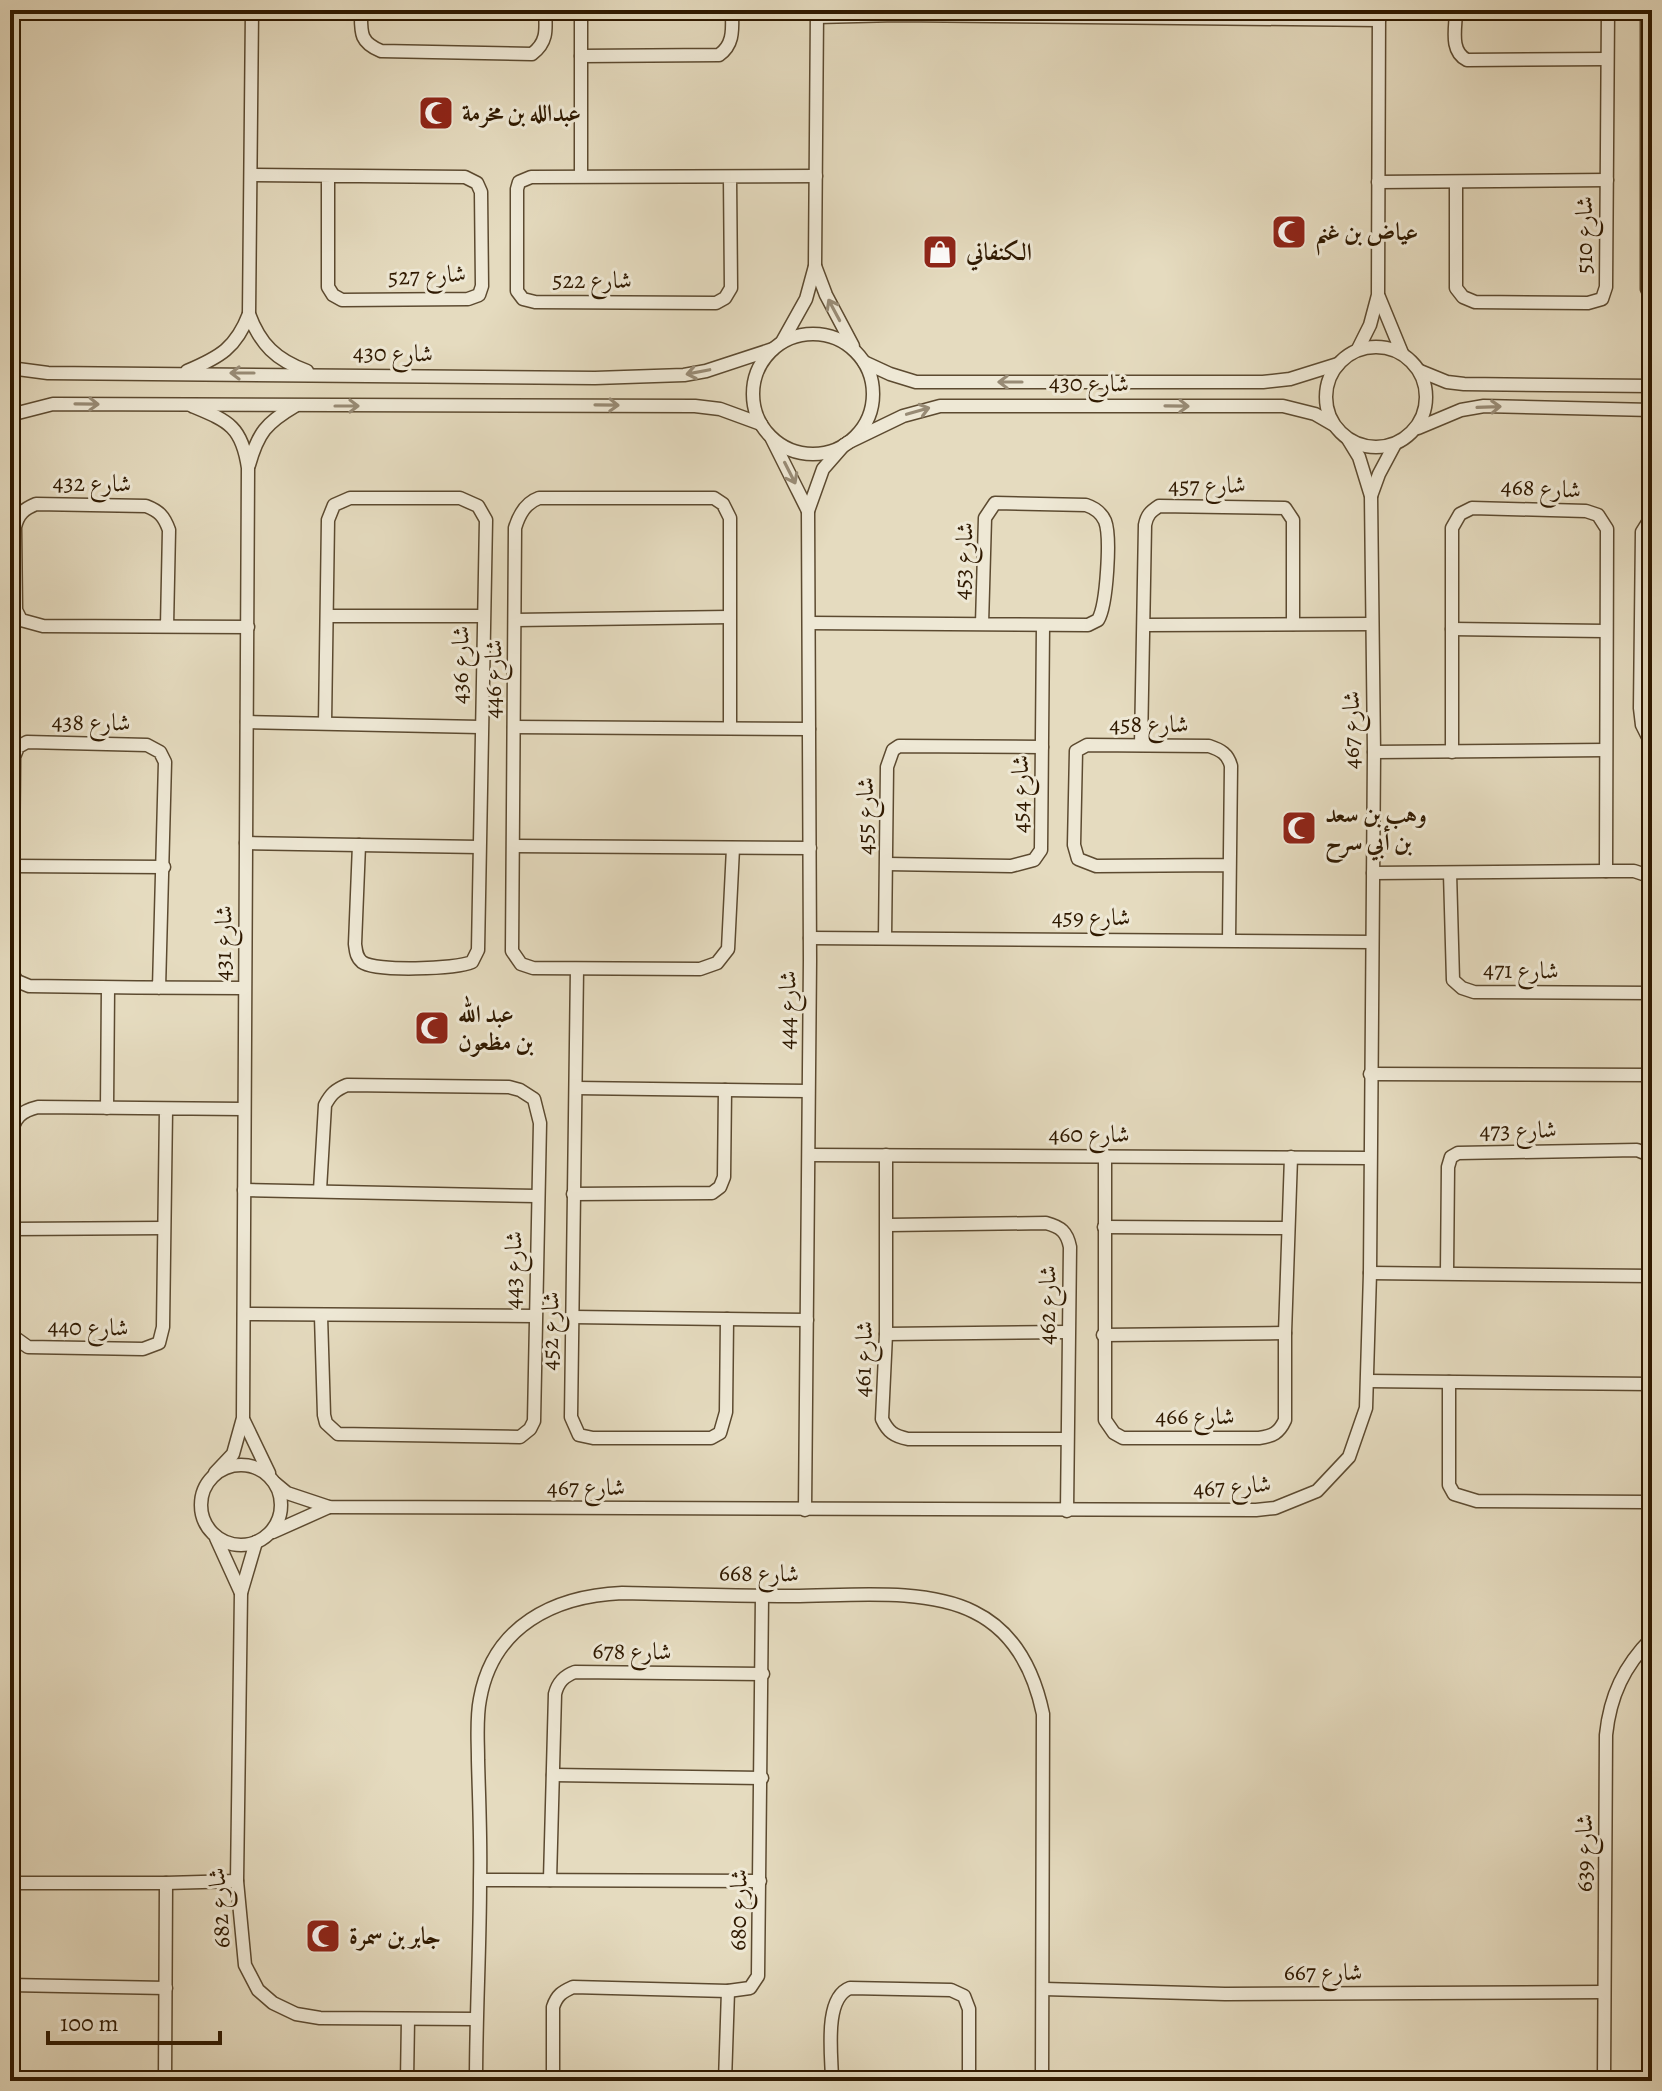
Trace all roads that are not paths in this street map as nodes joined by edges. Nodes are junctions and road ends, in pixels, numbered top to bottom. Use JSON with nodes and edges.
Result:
{"nodes":[{"id":1,"x":252,"y":10,"type":"edge"},
{"id":2,"x":361,"y":10,"type":"edge"},
{"id":3,"x":545,"y":10,"type":"edge"},
{"id":4,"x":581,"y":10,"type":"edge"},
{"id":5,"x":732,"y":10,"type":"edge"},
{"id":6,"x":1456,"y":10,"type":"edge"},
{"id":7,"x":1608,"y":10,"type":"edge"},
{"id":8,"x":1647,"y":10,"type":"edge"},
{"id":9,"x":817,"y":13,"type":"edge"},
{"id":10,"x":897,"y":13,"type":"edge"},
{"id":11,"x":1296,"y":15,"type":"edge"},
{"id":12,"x":1379,"y":15,"type":"edge"},
{"id":13,"x":581,"y":56,"type":"junction"},
{"id":14,"x":1607,"y":59,"type":"junction"},
{"id":15,"x":1650,"y":59,"type":"edge"},
{"id":16,"x":252,"y":175,"type":"junction"},
{"id":17,"x":328,"y":176,"type":"junction"},
{"id":18,"x":581,"y":176,"type":"junction"},
{"id":19,"x":816,"y":176,"type":"junction"},
{"id":20,"x":730,"y":177,"type":"junction"},
{"id":21,"x":1607,"y":180,"type":"junction"},
{"id":22,"x":1650,"y":180,"type":"edge"},
{"id":23,"x":1378,"y":182,"type":"junction"},
{"id":24,"x":1456,"y":183,"type":"junction"},
{"id":25,"x":815,"y":266,"type":"junction"},
{"id":26,"x":1378,"y":295,"type":"junction"},
{"id":27,"x":1652,"y":300,"type":"edge"},
{"id":28,"x":249,"y":314,"type":"junction"},
{"id":29,"x":778,"y":346,"type":"junction"},
{"id":30,"x":1358,"y":349,"type":"junction"},
{"id":31,"x":1402,"y":353,"type":"junction"},
{"id":32,"x":860,"y":357,"type":"junction"},
{"id":33,"x":1338,"y":364,"type":"junction"},
{"id":34,"x":10,"y":368,"type":"edge"},
{"id":35,"x":1420,"y":371,"type":"junction"},
{"id":36,"x":183,"y":373,"type":"junction"},
{"id":37,"x":315,"y":374,"type":"junction"},
{"id":38,"x":1652,"y":386,"type":"edge"},
{"id":39,"x":192,"y":406,"type":"junction"},
{"id":40,"x":295,"y":406,"type":"junction"},
{"id":41,"x":1652,"y":410,"type":"edge"},
{"id":42,"x":10,"y":415,"type":"edge"},
{"id":43,"x":1334,"y":425,"type":"junction"},
{"id":44,"x":1415,"y":429,"type":"junction"},
{"id":45,"x":765,"y":430,"type":"junction"},
{"id":46,"x":1348,"y":439,"type":"junction"},
{"id":47,"x":846,"y":444,"type":"junction"},
{"id":48,"x":1395,"y":444,"type":"junction"},
{"id":49,"x":248,"y":468,"type":"junction"},
{"id":50,"x":1371,"y":496,"type":"junction"},
{"id":51,"x":808,"y":511,"type":"junction"},
{"id":52,"x":1652,"y":516,"type":"edge"},
{"id":53,"x":328,"y":616,"type":"junction"},
{"id":54,"x":482,"y":616,"type":"junction"},
{"id":55,"x":729,"y":617,"type":"junction"},
{"id":56,"x":515,"y":620,"type":"junction"},
{"id":57,"x":810,"y":623,"type":"junction"},
{"id":58,"x":982,"y":624,"type":"junction"},
{"id":59,"x":1293,"y":624,"type":"junction"},
{"id":60,"x":1372,"y":624,"type":"junction"},
{"id":61,"x":1144,"y":625,"type":"junction"},
{"id":62,"x":167,"y":626,"type":"junction"},
{"id":63,"x":1043,"y":626,"type":"junction"},
{"id":64,"x":248,"y":627,"type":"junction"},
{"id":65,"x":1452,"y":629,"type":"junction"},
{"id":66,"x":1647,"y":629,"type":"edge"},
{"id":67,"x":1605,"y":631,"type":"junction"},
{"id":68,"x":247,"y":722,"type":"junction"},
{"id":69,"x":325,"y":723,"type":"junction"},
{"id":70,"x":480,"y":727,"type":"junction"},
{"id":71,"x":514,"y":727,"type":"junction"},
{"id":72,"x":730,"y":728,"type":"junction"},
{"id":73,"x":809,"y":729,"type":"junction"},
{"id":74,"x":1141,"y":745,"type":"junction"},
{"id":75,"x":1652,"y":745,"type":"edge"},
{"id":76,"x":1042,"y":747,"type":"junction"},
{"id":77,"x":1605,"y":750,"type":"junction"},
{"id":78,"x":1374,"y":752,"type":"junction"},
{"id":79,"x":1452,"y":752,"type":"junction"},
{"id":80,"x":246,"y":843,"type":"junction"},
{"id":81,"x":359,"y":845,"type":"junction"},
{"id":82,"x":514,"y":846,"type":"junction"},
{"id":83,"x":479,"y":847,"type":"junction"},
{"id":84,"x":733,"y":848,"type":"junction"},
{"id":85,"x":810,"y":848,"type":"junction"},
{"id":86,"x":887,"y":864,"type":"junction"},
{"id":87,"x":1228,"y":865,"type":"junction"},
{"id":88,"x":13,"y":866,"type":"junction"},
{"id":89,"x":164,"y":867,"type":"junction"},
{"id":90,"x":1606,"y":871,"type":"junction"},
{"id":91,"x":1373,"y":873,"type":"junction"},
{"id":92,"x":1450,"y":873,"type":"junction"},
{"id":93,"x":1652,"y":877,"type":"edge"},
{"id":94,"x":810,"y":938,"type":"junction"},
{"id":95,"x":885,"y":938,"type":"junction"},
{"id":96,"x":1229,"y":940,"type":"junction"},
{"id":97,"x":1372,"y":942,"type":"junction"},
{"id":98,"x":577,"y":969,"type":"junction"},
{"id":99,"x":108,"y":988,"type":"junction"},
{"id":100,"x":159,"y":988,"type":"junction"},
{"id":101,"x":244,"y":988,"type":"junction"},
{"id":102,"x":1652,"y":993,"type":"edge"},
{"id":103,"x":1370,"y":1074,"type":"junction"},
{"id":104,"x":1652,"y":1075,"type":"edge"},
{"id":105,"x":576,"y":1088,"type":"junction"},
{"id":106,"x":725,"y":1090,"type":"junction"},
{"id":107,"x":808,"y":1091,"type":"junction"},
{"id":108,"x":107,"y":1108,"type":"junction"},
{"id":109,"x":243,"y":1109,"type":"junction"},
{"id":110,"x":166,"y":1110,"type":"junction"},
{"id":111,"x":809,"y":1155,"type":"junction"},
{"id":112,"x":886,"y":1155,"type":"junction"},
{"id":113,"x":1105,"y":1156,"type":"junction"},
{"id":114,"x":1652,"y":1156,"type":"edge"},
{"id":115,"x":1291,"y":1157,"type":"junction"},
{"id":116,"x":1369,"y":1158,"type":"junction"},
{"id":117,"x":244,"y":1190,"type":"junction"},
{"id":118,"x":320,"y":1190,"type":"junction"},
{"id":119,"x":573,"y":1194,"type":"junction"},
{"id":120,"x":536,"y":1196,"type":"junction"},
{"id":121,"x":888,"y":1225,"type":"junction"},
{"id":122,"x":1104,"y":1227,"type":"junction"},
{"id":123,"x":163,"y":1228,"type":"junction"},
{"id":124,"x":1288,"y":1228,"type":"junction"},
{"id":125,"x":12,"y":1229,"type":"junction"},
{"id":126,"x":1447,"y":1272,"type":"junction"},
{"id":127,"x":1370,"y":1273,"type":"junction"},
{"id":128,"x":1652,"y":1276,"type":"edge"},
{"id":129,"x":244,"y":1314,"type":"junction"},
{"id":130,"x":321,"y":1316,"type":"junction"},
{"id":131,"x":534,"y":1316,"type":"junction"},
{"id":132,"x":573,"y":1317,"type":"junction"},
{"id":133,"x":727,"y":1319,"type":"junction"},
{"id":134,"x":807,"y":1320,"type":"junction"},
{"id":135,"x":1068,"y":1332,"type":"junction"},
{"id":136,"x":1285,"y":1333,"type":"junction"},
{"id":137,"x":886,"y":1334,"type":"junction"},
{"id":138,"x":1103,"y":1335,"type":"junction"},
{"id":139,"x":1368,"y":1381,"type":"junction"},
{"id":140,"x":1449,"y":1382,"type":"junction"},
{"id":141,"x":1652,"y":1384,"type":"edge"},
{"id":142,"x":243,"y":1418,"type":"junction"},
{"id":143,"x":1066,"y":1439,"type":"junction"},
{"id":144,"x":215,"y":1473,"type":"junction"},
{"id":145,"x":274,"y":1481,"type":"junction"},
{"id":146,"x":1652,"y":1497,"type":"edge"},
{"id":147,"x":329,"y":1507,"type":"junction"},
{"id":148,"x":805,"y":1510,"type":"junction"},
{"id":149,"x":1067,"y":1511,"type":"junction"},
{"id":150,"x":270,"y":1533,"type":"junction"},
{"id":151,"x":215,"y":1537,"type":"junction"},
{"id":152,"x":256,"y":1542,"type":"junction"},
{"id":153,"x":241,"y":1593,"type":"junction"},
{"id":154,"x":762,"y":1596,"type":"junction"},
{"id":155,"x":1652,"y":1638,"type":"edge"},
{"id":156,"x":763,"y":1674,"type":"junction"},
{"id":157,"x":553,"y":1775,"type":"junction"},
{"id":158,"x":762,"y":1778,"type":"junction"},
{"id":159,"x":481,"y":1880,"type":"junction"},
{"id":160,"x":550,"y":1880,"type":"junction"},
{"id":161,"x":237,"y":1881,"type":"junction"},
{"id":162,"x":760,"y":1881,"type":"junction"},
{"id":163,"x":10,"y":1883,"type":"edge"},
{"id":164,"x":166,"y":1883,"type":"junction"},
{"id":165,"x":10,"y":1985,"type":"edge"},
{"id":166,"x":166,"y":1988,"type":"junction"},
{"id":167,"x":1044,"y":1989,"type":"junction"},
{"id":168,"x":728,"y":1991,"type":"junction"},
{"id":169,"x":1603,"y":1992,"type":"junction"},
{"id":170,"x":408,"y":2019,"type":"junction"},
{"id":171,"x":476,"y":2019,"type":"junction"},
{"id":172,"x":165,"y":2081,"type":"edge"},
{"id":173,"x":407,"y":2081,"type":"edge"},
{"id":174,"x":476,"y":2081,"type":"edge"},
{"id":175,"x":553,"y":2081,"type":"edge"},
{"id":176,"x":725,"y":2081,"type":"edge"},
{"id":177,"x":832,"y":2081,"type":"edge"},
{"id":178,"x":969,"y":2081,"type":"edge"},
{"id":179,"x":1042,"y":2081,"type":"edge"},
{"id":180,"x":1604,"y":2081,"type":"edge"}],
"edges":[{"from":1,"to":16,"type":"street"},
{"from":2,"to":3,"type":"street"},
{"from":4,"to":13,"type":"street"},
{"from":5,"to":13,"type":"street"},
{"from":6,"to":14,"type":"street"},
{"from":7,"to":14,"type":"street","name":"شارع 510"},
{"from":8,"to":15,"type":"street"},
{"from":9,"to":10,"type":"street"},
{"from":9,"to":19,"type":"street"},
{"from":10,"to":11,"type":"street"},
{"from":11,"to":12,"type":"street"},
{"from":12,"to":23,"type":"street"},
{"from":13,"to":18,"type":"street"},
{"from":14,"to":21,"type":"street","name":"شارع 510"},
{"from":15,"to":22,"type":"street"},
{"from":16,"to":17,"type":"street","name":"شارع 527"},
{"from":16,"to":28,"type":"street"},
{"from":17,"to":17,"type":"street","name":"شارع 527"},
{"from":18,"to":20,"type":"street","name":"شارع 522"},
{"from":18,"to":20,"type":"street","name":"شارع 522"},
{"from":19,"to":20,"type":"street","name":"شارع 522"},
{"from":19,"to":25,"type":"street"},
{"from":21,"to":24,"type":"street"},
{"from":21,"to":24,"type":"street","name":"شارع 510"},
{"from":22,"to":27,"type":"street"},
{"from":23,"to":24,"type":"street"},
{"from":23,"to":26,"type":"street"},
{"from":25,"to":29,"type":"street"},
{"from":32,"to":25,"type":"street","one_way":true},
{"from":26,"to":30,"type":"street"},
{"from":26,"to":31,"type":"street"},
{"from":28,"to":36,"type":"street"},
{"from":28,"to":37,"type":"street"},
{"from":29,"to":32,"type":"street"},
{"from":29,"to":37,"type":"street","name":"شارع 430","one_way":true},
{"from":29,"to":45,"type":"street"},
{"from":30,"to":31,"type":"street"},
{"from":30,"to":33,"type":"street"},
{"from":31,"to":35,"type":"street"},
{"from":33,"to":32,"type":"street","name":"شارع 430","one_way":true},
{"from":32,"to":47,"type":"street"},
{"from":33,"to":43,"type":"street"},
{"from":34,"to":36,"type":"street","name":"شارع 430"},
{"from":35,"to":38,"type":"street"},
{"from":35,"to":44,"type":"street"},
{"from":37,"to":36,"type":"street","name":"شارع 430","one_way":true},
{"from":39,"to":40,"type":"street"},
{"from":42,"to":39,"type":"street","one_way":true},
{"from":39,"to":49,"type":"street","name":"شارع 431"},
{"from":40,"to":45,"type":"street","one_way":true},
{"from":40,"to":49,"type":"street","name":"شارع 431"},
{"from":44,"to":41,"type":"street","one_way":true},
{"from":43,"to":46,"type":"street"},
{"from":47,"to":43,"type":"street","name":"شارع 430","one_way":true},
{"from":44,"to":48,"type":"street"},
{"from":45,"to":47,"type":"street"},
{"from":45,"to":51,"type":"street","name":"شارع 444","one_way":true},
{"from":46,"to":48,"type":"street"},
{"from":46,"to":50,"type":"street","name":"شارع 467"},
{"from":47,"to":51,"type":"street","name":"شارع 444"},
{"from":48,"to":50,"type":"street","name":"شارع 467"},
{"from":49,"to":64,"type":"street","name":"شارع 431"},
{"from":50,"to":60,"type":"street","name":"شارع 467"},
{"from":51,"to":57,"type":"street","name":"شارع 444"},
{"from":52,"to":66,"type":"street"},
{"from":53,"to":54,"type":"street"},
{"from":53,"to":54,"type":"street","name":"شارع 436"},
{"from":53,"to":69,"type":"street","name":"شارع 436"},
{"from":54,"to":70,"type":"street","name":"شارع 436"},
{"from":55,"to":56,"type":"street"},
{"from":55,"to":56,"type":"street","name":"شارع 446"},
{"from":55,"to":72,"type":"street","name":"شارع 446"},
{"from":56,"to":71,"type":"street","name":"شارع 446"},
{"from":57,"to":58,"type":"street","name":"شارع 453"},
{"from":57,"to":73,"type":"street","name":"شارع 444"},
{"from":58,"to":63,"type":"street","name":"شارع 453"},
{"from":58,"to":63,"type":"street","name":"شارع 453"},
{"from":59,"to":60,"type":"street"},
{"from":59,"to":61,"type":"street"},
{"from":59,"to":61,"type":"street","name":"شارع 457"},
{"from":60,"to":78,"type":"street","name":"شارع 467"},
{"from":61,"to":74,"type":"street","name":"شارع 457"},
{"from":62,"to":62,"type":"street","name":"شارع 432"},
{"from":62,"to":64,"type":"street","name":"شارع 432"},
{"from":63,"to":76,"type":"street","name":"شارع 454"},
{"from":64,"to":68,"type":"street","name":"شارع 431"},
{"from":65,"to":67,"type":"street"},
{"from":65,"to":67,"type":"street","name":"شارع 468"},
{"from":65,"to":79,"type":"street","name":"شارع 468"},
{"from":66,"to":75,"type":"street"},
{"from":67,"to":77,"type":"street","name":"شارع 468"},
{"from":68,"to":69,"type":"street"},
{"from":68,"to":80,"type":"street","name":"شارع 431"},
{"from":69,"to":70,"type":"street"},
{"from":70,"to":83,"type":"street","name":"شارع 436"},
{"from":71,"to":72,"type":"street"},
{"from":71,"to":82,"type":"street","name":"شارع 446"},
{"from":72,"to":73,"type":"street"},
{"from":73,"to":85,"type":"street","name":"شارع 444"},
{"from":74,"to":87,"type":"street","name":"شارع 458"},
{"from":74,"to":87,"type":"street","name":"شارع 458"},
{"from":76,"to":86,"type":"street","name":"شارع 454"},
{"from":76,"to":86,"type":"street","name":"شارع 455"},
{"from":77,"to":79,"type":"street"},
{"from":77,"to":90,"type":"street","name":"شارع 468"},
{"from":78,"to":79,"type":"street"},
{"from":78,"to":91,"type":"street","name":"شارع 467"},
{"from":80,"to":81,"type":"street"},
{"from":80,"to":101,"type":"street","name":"شارع 431"},
{"from":81,"to":83,"type":"street"},
{"from":81,"to":83,"type":"street","name":"شارع 436"},
{"from":82,"to":84,"type":"street"},
{"from":82,"to":98,"type":"street","name":"شارع 446"},
{"from":84,"to":85,"type":"street"},
{"from":84,"to":98,"type":"street","name":"شارع 446"},
{"from":85,"to":94,"type":"street","name":"شارع 444"},
{"from":86,"to":95,"type":"street","name":"شارع 455"},
{"from":87,"to":96,"type":"street","name":"شارع 458"},
{"from":88,"to":89,"type":"street"},
{"from":88,"to":89,"type":"street","name":"شارع 438"},
{"from":88,"to":99,"type":"street","name":"شارع 438"},
{"from":89,"to":100,"type":"street","name":"شارع 438"},
{"from":90,"to":92,"type":"street"},
{"from":90,"to":93,"type":"street"},
{"from":91,"to":92,"type":"street"},
{"from":91,"to":97,"type":"street","name":"شارع 467"},
{"from":92,"to":102,"type":"street","name":"شارع 471"},
{"from":94,"to":95,"type":"street","name":"شارع 459"},
{"from":94,"to":107,"type":"street","name":"شارع 444"},
{"from":95,"to":96,"type":"street","name":"شارع 459"},
{"from":96,"to":97,"type":"street","name":"شارع 459"},
{"from":97,"to":103,"type":"street","name":"شارع 467"},
{"from":98,"to":105,"type":"street","name":"شارع 452"},
{"from":99,"to":100,"type":"street","name":"شارع 438"},
{"from":99,"to":108,"type":"street"},
{"from":100,"to":101,"type":"street","name":"شارع 438"},
{"from":101,"to":109,"type":"street","name":"شارع 431"},
{"from":103,"to":104,"type":"street"},
{"from":103,"to":116,"type":"street","name":"شارع 467"},
{"from":105,"to":106,"type":"street"},
{"from":105,"to":119,"type":"street","name":"شارع 452"},
{"from":106,"to":107,"type":"street"},
{"from":106,"to":119,"type":"street"},
{"from":107,"to":111,"type":"street","name":"شارع 444"},
{"from":108,"to":110,"type":"street","name":"شارع 440"},
{"from":108,"to":125,"type":"street","name":"شارع 440"},
{"from":109,"to":110,"type":"street","name":"شارع 440"},
{"from":109,"to":117,"type":"street","name":"شارع 431"},
{"from":110,"to":123,"type":"street","name":"شارع 440"},
{"from":111,"to":112,"type":"street","name":"شارع 460"},
{"from":111,"to":134,"type":"street","name":"شارع 444"},
{"from":112,"to":113,"type":"street","name":"شارع 460"},
{"from":112,"to":121,"type":"street","name":"شارع 461"},
{"from":113,"to":115,"type":"street","name":"شارع 460"},
{"from":113,"to":122,"type":"street","name":"شارع 466"},
{"from":114,"to":126,"type":"street","name":"شارع 473"},
{"from":115,"to":116,"type":"street","name":"شارع 460"},
{"from":115,"to":124,"type":"street","name":"شارع 466"},
{"from":116,"to":127,"type":"street","name":"شارع 467"},
{"from":117,"to":118,"type":"street"},
{"from":117,"to":129,"type":"street","name":"شارع 431"},
{"from":118,"to":120,"type":"street"},
{"from":118,"to":120,"type":"street","name":"شارع 443"},
{"from":119,"to":132,"type":"street","name":"شارع 452"},
{"from":120,"to":131,"type":"street","name":"شارع 443"},
{"from":121,"to":135,"type":"street","name":"شارع 462"},
{"from":121,"to":137,"type":"street","name":"شارع 461"},
{"from":122,"to":124,"type":"street"},
{"from":122,"to":138,"type":"street","name":"شارع 466"},
{"from":123,"to":125,"type":"street"},
{"from":123,"to":125,"type":"street","name":"شارع 440"},
{"from":124,"to":136,"type":"street","name":"شارع 466"},
{"from":126,"to":127,"type":"street"},
{"from":126,"to":128,"type":"street"},
{"from":127,"to":139,"type":"street","name":"شارع 467"},
{"from":129,"to":130,"type":"street"},
{"from":129,"to":142,"type":"street","name":"شارع 431"},
{"from":130,"to":131,"type":"street"},
{"from":130,"to":131,"type":"street","name":"شارع 443"},
{"from":132,"to":133,"type":"street"},
{"from":132,"to":133,"type":"street","name":"شارع 452"},
{"from":133,"to":134,"type":"street"},
{"from":134,"to":148,"type":"street","name":"شارع 444"},
{"from":135,"to":137,"type":"street"},
{"from":135,"to":143,"type":"street","name":"شارع 462"},
{"from":136,"to":138,"type":"street"},
{"from":136,"to":138,"type":"street","name":"شارع 466"},
{"from":137,"to":143,"type":"street","name":"شارع 461"},
{"from":139,"to":140,"type":"street"},
{"from":139,"to":149,"type":"street","name":"شارع 467"},
{"from":140,"to":141,"type":"street"},
{"from":140,"to":146,"type":"street"},
{"from":142,"to":144,"type":"street","name":"شارع 431"},
{"from":142,"to":145,"type":"street","name":"شارع 431"},
{"from":143,"to":149,"type":"street","name":"شارع 462"},
{"from":144,"to":145,"type":"street"},
{"from":144,"to":151,"type":"street"},
{"from":145,"to":147,"type":"street","name":"شارع 467"},
{"from":145,"to":150,"type":"street"},
{"from":147,"to":148,"type":"street","name":"شارع 467"},
{"from":147,"to":150,"type":"street","name":"شارع 467"},
{"from":148,"to":149,"type":"street","name":"شارع 467"},
{"from":150,"to":152,"type":"street"},
{"from":151,"to":152,"type":"street"},
{"from":151,"to":153,"type":"street","name":"شارع 682"},
{"from":152,"to":153,"type":"street","name":"شارع 682"},
{"from":153,"to":161,"type":"street","name":"شارع 682"},
{"from":154,"to":156,"type":"street","name":"شارع 680"},
{"from":154,"to":159,"type":"street","name":"شارع 668"},
{"from":154,"to":167,"type":"street","name":"شارع 668"},
{"from":155,"to":169,"type":"street","name":"شارع 639"},
{"from":156,"to":157,"type":"street","name":"شارع 678"},
{"from":156,"to":158,"type":"street","name":"شارع 680"},
{"from":157,"to":158,"type":"street"},
{"from":157,"to":160,"type":"street","name":"شارع 678"},
{"from":158,"to":162,"type":"street","name":"شارع 680"},
{"from":159,"to":160,"type":"street"},
{"from":159,"to":171,"type":"street","name":"شارع 668"},
{"from":160,"to":162,"type":"street"},
{"from":161,"to":164,"type":"street"},
{"from":161,"to":170,"type":"street","name":"شارع 682"},
{"from":162,"to":168,"type":"street","name":"شارع 680"},
{"from":163,"to":164,"type":"street"},
{"from":164,"to":166,"type":"street"},
{"from":165,"to":166,"type":"street"},
{"from":166,"to":172,"type":"street"},
{"from":167,"to":169,"type":"street","name":"شارع 667"},
{"from":167,"to":179,"type":"street","name":"شارع 668"},
{"from":168,"to":175,"type":"street"},
{"from":168,"to":176,"type":"street"},
{"from":169,"to":180,"type":"street","name":"شارع 639"},
{"from":170,"to":171,"type":"street","name":"شارع 682"},
{"from":170,"to":173,"type":"street"},
{"from":171,"to":174,"type":"street","name":"شارع 668"},
{"from":177,"to":178,"type":"street"}]}
